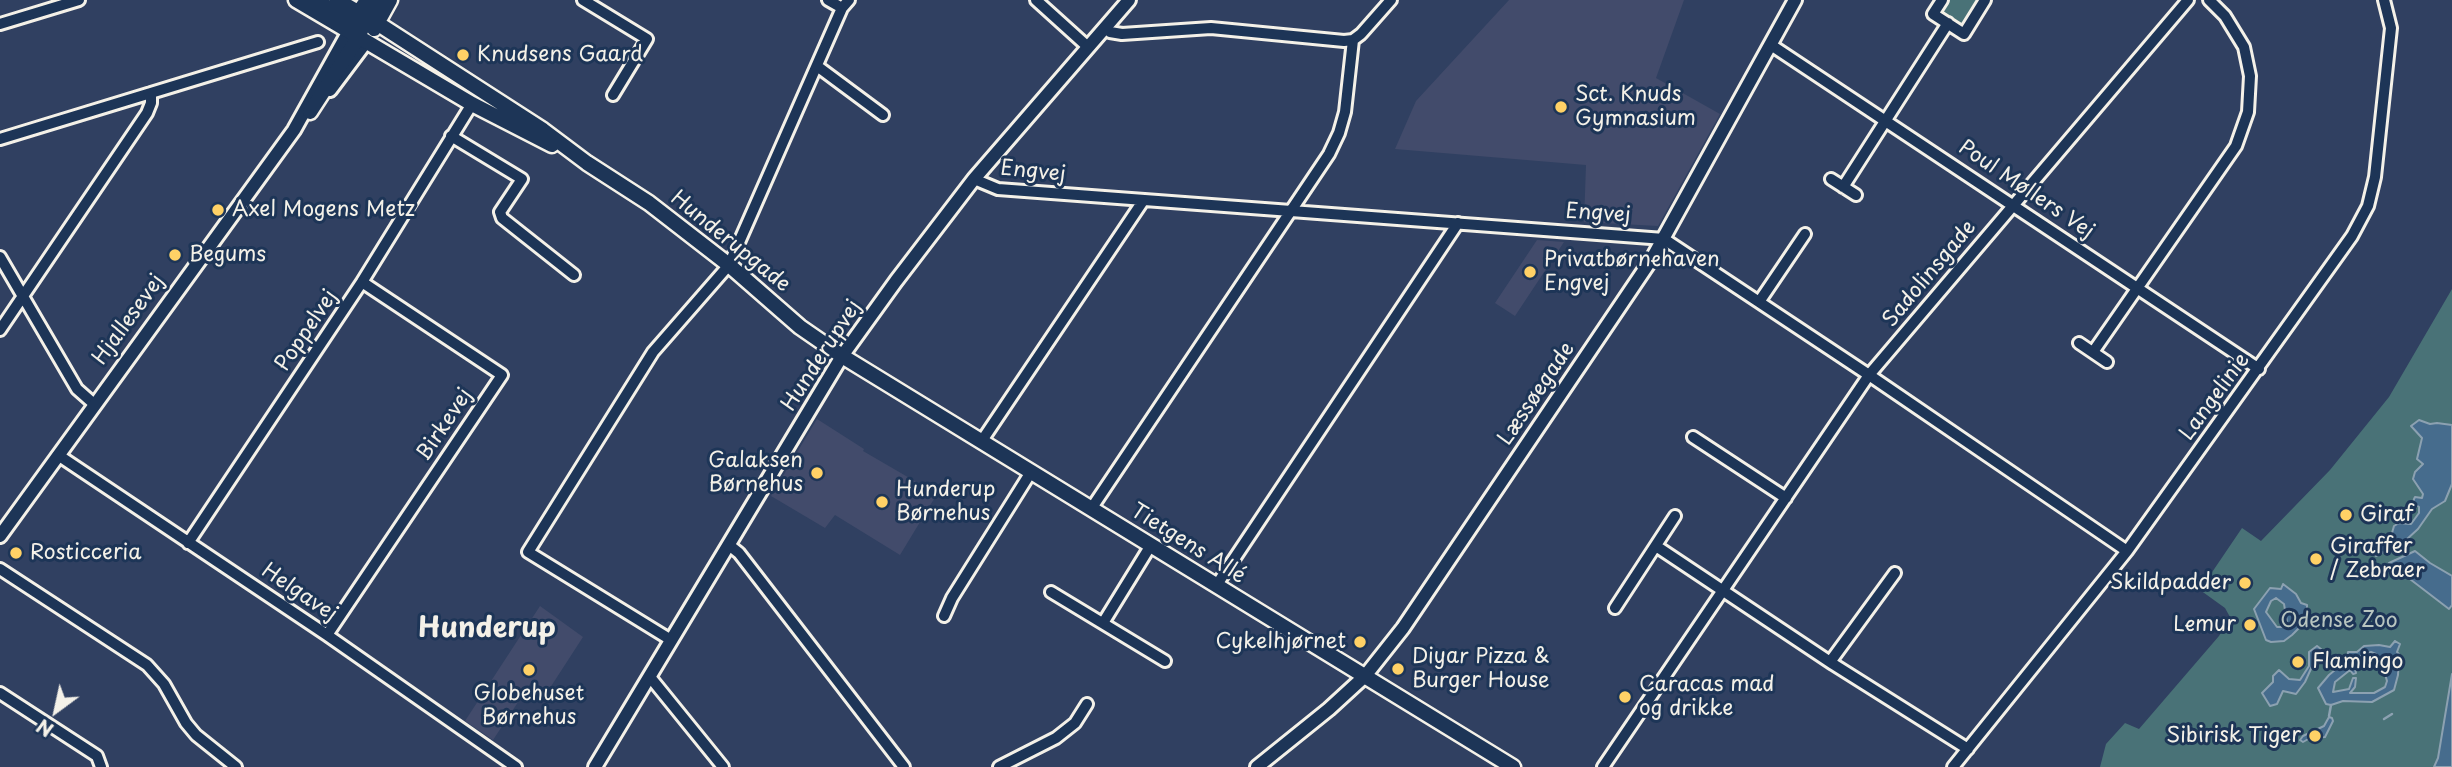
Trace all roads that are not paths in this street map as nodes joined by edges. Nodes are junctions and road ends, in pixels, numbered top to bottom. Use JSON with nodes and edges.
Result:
{"nodes":[{"id":1,"x":79,"y":0,"type":"edge"},
{"id":2,"x":296,"y":0,"type":"edge"},
{"id":3,"x":315,"y":0,"type":"edge"},
{"id":4,"x":337,"y":0,"type":"edge"},
{"id":5,"x":379,"y":0,"type":"edge"},
{"id":6,"x":390,"y":0,"type":"edge"},
{"id":7,"x":583,"y":0,"type":"edge"},
{"id":8,"x":828,"y":0,"type":"edge"},
{"id":9,"x":1036,"y":0,"type":"edge"},
{"id":10,"x":1129,"y":0,"type":"edge"},
{"id":11,"x":1391,"y":0,"type":"edge"},
{"id":12,"x":1795,"y":0,"type":"edge"},
{"id":13,"x":1942,"y":0,"type":"edge"},
{"id":14,"x":1985,"y":0,"type":"edge"},
{"id":15,"x":2188,"y":0,"type":"edge"},
{"id":16,"x":2209,"y":0,"type":"edge"},
{"id":17,"x":2384,"y":0,"type":"edge"},
{"id":18,"x":846,"y":4,"type":"edge"},
{"id":19,"x":1948,"y":23,"type":"junction"},
{"id":20,"x":0,"y":24,"type":"edge"},
{"id":21,"x":363,"y":26,"type":"edge"},
{"id":22,"x":1105,"y":27,"type":"junction"},
{"id":23,"x":1353,"y":40,"type":"junction"},
{"id":24,"x":318,"y":42,"type":"dead end"},
{"id":25,"x":1771,"y":45,"type":"junction"},
{"id":26,"x":1088,"y":47,"type":"junction"},
{"id":27,"x":817,"y":66,"type":"junction"},
{"id":28,"x":150,"y":93,"type":"junction"},
{"id":29,"x":613,"y":95,"type":"dead end"},
{"id":30,"x":471,"y":104,"type":"junction"},
{"id":31,"x":310,"y":112,"type":"joint"},
{"id":32,"x":883,"y":115,"type":"dead end"},
{"id":33,"x":1887,"y":121,"type":"junction"},
{"id":34,"x":293,"y":130,"type":"junction"},
{"id":35,"x":451,"y":136,"type":"junction"},
{"id":36,"x":0,"y":139,"type":"edge"},
{"id":37,"x":587,"y":163,"type":"junction"},
{"id":38,"x":974,"y":179,"type":"junction"},
{"id":39,"x":1831,"y":179,"type":"dead end"},
{"id":40,"x":1843,"y":187,"type":"junction"},
{"id":41,"x":1856,"y":195,"type":"dead end"},
{"id":42,"x":1143,"y":201,"type":"junction"},
{"id":43,"x":2014,"y":204,"type":"junction"},
{"id":44,"x":1291,"y":210,"type":"junction"},
{"id":45,"x":1458,"y":222,"type":"junction"},
{"id":46,"x":1805,"y":233,"type":"dead end"},
{"id":47,"x":1664,"y":239,"type":"junction"},
{"id":48,"x":0,"y":257,"type":"edge"},
{"id":49,"x":729,"y":265,"type":"junction"},
{"id":50,"x":574,"y":275,"type":"dead end"},
{"id":51,"x":362,"y":282,"type":"junction"},
{"id":52,"x":2138,"y":288,"type":"junction"},
{"id":53,"x":23,"y":297,"type":"junction"},
{"id":54,"x":1759,"y":302,"type":"junction"},
{"id":55,"x":0,"y":330,"type":"edge"},
{"id":56,"x":2079,"y":343,"type":"dead end"},
{"id":57,"x":2093,"y":352,"type":"junction"},
{"id":58,"x":842,"y":356,"type":"junction"},
{"id":59,"x":2107,"y":362,"type":"dead end"},
{"id":60,"x":2259,"y":369,"type":"junction"},
{"id":61,"x":1869,"y":375,"type":"junction"},
{"id":62,"x":94,"y":404,"type":"junction"},
{"id":63,"x":1692,"y":436,"type":"dead end"},
{"id":64,"x":981,"y":442,"type":"junction"},
{"id":65,"x":58,"y":455,"type":"junction"},
{"id":66,"x":1031,"y":472,"type":"junction"},
{"id":67,"x":1786,"y":498,"type":"junction"},
{"id":68,"x":1091,"y":509,"type":"junction"},
{"id":69,"x":1675,"y":516,"type":"dead end"},
{"id":70,"x":0,"y":536,"type":"edge"},
{"id":71,"x":188,"y":543,"type":"junction"},
{"id":72,"x":729,"y":545,"type":"junction"},
{"id":73,"x":1151,"y":545,"type":"junction"},
{"id":74,"x":1656,"y":546,"type":"junction"},
{"id":75,"x":2127,"y":551,"type":"junction"},
{"id":76,"x":0,"y":569,"type":"edge"},
{"id":77,"x":1895,"y":573,"type":"dead end"},
{"id":78,"x":1216,"y":586,"type":"junction"},
{"id":79,"x":1724,"y":590,"type":"junction"},
{"id":80,"x":1051,"y":592,"type":"dead end"},
{"id":81,"x":1615,"y":608,"type":"dead end"},
{"id":82,"x":944,"y":616,"type":"dead end"},
{"id":83,"x":1103,"y":623,"type":"junction"},
{"id":84,"x":327,"y":635,"type":"junction"},
{"id":85,"x":671,"y":640,"type":"junction"},
{"id":86,"x":1165,"y":661,"type":"dead end"},
{"id":87,"x":1830,"y":662,"type":"junction"},
{"id":88,"x":1365,"y":676,"type":"junction"},
{"id":89,"x":650,"y":677,"type":"junction"},
{"id":90,"x":0,"y":693,"type":"edge"},
{"id":91,"x":1087,"y":704,"type":"dead end"},
{"id":92,"x":1968,"y":749,"type":"junction"},
{"id":93,"x":101,"y":767,"type":"edge"},
{"id":94,"x":236,"y":767,"type":"edge"},
{"id":95,"x":516,"y":767,"type":"edge"},
{"id":96,"x":595,"y":767,"type":"edge"},
{"id":97,"x":723,"y":767,"type":"edge"},
{"id":98,"x":904,"y":767,"type":"edge"},
{"id":99,"x":999,"y":767,"type":"edge"},
{"id":100,"x":1257,"y":767,"type":"edge"},
{"id":101,"x":1513,"y":767,"type":"edge"},
{"id":102,"x":1603,"y":767,"type":"edge"},
{"id":103,"x":1953,"y":767,"type":"edge"}],
"edges":[{"from":1,"to":20,"type":"street"},
{"from":2,"to":21,"type":"main road"},
{"from":3,"to":21,"type":"main road"},
{"from":4,"to":21,"type":"main road"},
{"from":5,"to":21,"type":"main road"},
{"from":6,"to":21,"type":"main road","name":"Hjallesevej"},
{"from":7,"to":29,"type":"street"},
{"from":8,"to":18,"type":"street"},
{"from":9,"to":26,"type":"street"},
{"from":10,"to":22,"type":"street","name":"Hunderupvej"},
{"from":11,"to":23,"type":"street"},
{"from":12,"to":25,"type":"street","name":"Læssøegade"},
{"from":13,"to":19,"type":"street"},
{"from":14,"to":19,"type":"street"},
{"from":15,"to":43,"type":"street","name":"Sadolinsgade"},
{"from":16,"to":52,"type":"street"},
{"from":17,"to":60,"type":"street","name":"Langelinie"},
{"from":18,"to":27,"type":"street"},
{"from":19,"to":33,"type":"street"},
{"from":21,"to":30,"type":"main road","name":"Hunderupgade"},
{"from":21,"to":31,"type":"main road"},
{"from":21,"to":34,"type":"street","name":"Hjallesevej"},
{"from":21,"to":37,"type":"main road","name":"Hunderupgade"},
{"from":22,"to":23,"type":"street"},
{"from":22,"to":26,"type":"street","name":"Hunderupvej"},
{"from":23,"to":44,"type":"street"},
{"from":24,"to":28,"type":"street"},
{"from":25,"to":33,"type":"street","name":"Poul Møllers Vej"},
{"from":25,"to":47,"type":"street","name":"Læssøegade"},
{"from":26,"to":38,"type":"street","name":"Hunderupvej"},
{"from":27,"to":32,"type":"street"},
{"from":27,"to":49,"type":"street"},
{"from":28,"to":36,"type":"street"},
{"from":28,"to":53,"type":"street"},
{"from":30,"to":35,"type":"street","name":"Poppelvej"},
{"from":30,"to":37,"type":"main road","name":"Hunderupgade"},
{"from":31,"to":34,"type":"street","name":"Hjallesevej"},
{"from":33,"to":40,"type":"street"},
{"from":33,"to":43,"type":"street","name":"Poul Møllers Vej"},
{"from":34,"to":62,"type":"street","name":"Hjallesevej"},
{"from":35,"to":50,"type":"street"},
{"from":35,"to":51,"type":"street","name":"Poppelvej"},
{"from":37,"to":49,"type":"main road","name":"Hunderupgade"},
{"from":38,"to":42,"type":"street","name":"Engvej"},
{"from":38,"to":58,"type":"street","name":"Hunderupvej"},
{"from":39,"to":40,"type":"street"},
{"from":40,"to":41,"type":"street"},
{"from":42,"to":44,"type":"street","name":"Engvej"},
{"from":42,"to":64,"type":"street"},
{"from":43,"to":52,"type":"street","name":"Poul Møllers Vej"},
{"from":43,"to":61,"type":"street","name":"Sadolinsgade"},
{"from":44,"to":45,"type":"street","name":"Engvej"},
{"from":44,"to":68,"type":"street"},
{"from":45,"to":47,"type":"street","name":"Engvej"},
{"from":45,"to":78,"type":"street"},
{"from":46,"to":54,"type":"street"},
{"from":47,"to":54,"type":"street","name":"Engvej"},
{"from":47,"to":88,"type":"street","name":"Læssøegade"},
{"from":48,"to":53,"type":"street"},
{"from":49,"to":58,"type":"main road","name":"Hunderupgade"},
{"from":49,"to":85,"type":"street"},
{"from":51,"to":71,"type":"street","name":"Poppelvej"},
{"from":51,"to":84,"type":"street","name":"Birkevej"},
{"from":52,"to":57,"type":"street"},
{"from":52,"to":60,"type":"street","name":"Poul Møllers Vej"},
{"from":53,"to":55,"type":"street"},
{"from":53,"to":62,"type":"street"},
{"from":54,"to":61,"type":"street","name":"Engvej"},
{"from":56,"to":57,"type":"street"},
{"from":57,"to":59,"type":"street"},
{"from":58,"to":64,"type":"main road","name":"Tietgens Allé"},
{"from":58,"to":72,"type":"street","name":"Hunderupvej"},
{"from":60,"to":75,"type":"street","name":"Langelinie"},
{"from":61,"to":67,"type":"street","name":"Sadolinsgade"},
{"from":61,"to":75,"type":"street","name":"Engvej"},
{"from":62,"to":65,"type":"street","name":"Hjallesevej"},
{"from":63,"to":67,"type":"street"},
{"from":64,"to":66,"type":"main road","name":"Tietgens Allé"},
{"from":65,"to":70,"type":"street","name":"Hjallesevej"},
{"from":65,"to":71,"type":"street","name":"Helgavej"},
{"from":66,"to":68,"type":"main road","name":"Tietgens Allé"},
{"from":66,"to":82,"type":"street"},
{"from":67,"to":79,"type":"street","name":"Sadolinsgade"},
{"from":68,"to":73,"type":"main road","name":"Tietgens Allé"},
{"from":69,"to":74,"type":"street"},
{"from":71,"to":84,"type":"street","name":"Helgavej"},
{"from":72,"to":85,"type":"street","name":"Hunderupvej"},
{"from":72,"to":98,"type":"street"},
{"from":73,"to":78,"type":"main road","name":"Tietgens Allé"},
{"from":73,"to":83,"type":"street"},
{"from":74,"to":79,"type":"street"},
{"from":74,"to":81,"type":"street"},
{"from":75,"to":92,"type":"street","name":"Langelinie"},
{"from":76,"to":94,"type":"street"},
{"from":77,"to":87,"type":"street"},
{"from":78,"to":88,"type":"main road","name":"Tietgens Allé"},
{"from":79,"to":87,"type":"street"},
{"from":79,"to":102,"type":"street","name":"Sadolinsgade"},
{"from":80,"to":83,"type":"street"},
{"from":83,"to":86,"type":"street"},
{"from":84,"to":95,"type":"street","name":"Helgavej"},
{"from":85,"to":89,"type":"street","name":"Hunderupvej"},
{"from":87,"to":92,"type":"street"},
{"from":88,"to":100,"type":"street","name":"Læssøegade"},
{"from":88,"to":101,"type":"main road","name":"Tietgens Allé"},
{"from":89,"to":96,"type":"street","name":"Hunderupvej"},
{"from":89,"to":97,"type":"street"},
{"from":90,"to":93,"type":"street"},
{"from":91,"to":99,"type":"street"},
{"from":92,"to":103,"type":"street","name":"Langelinie"}]}
